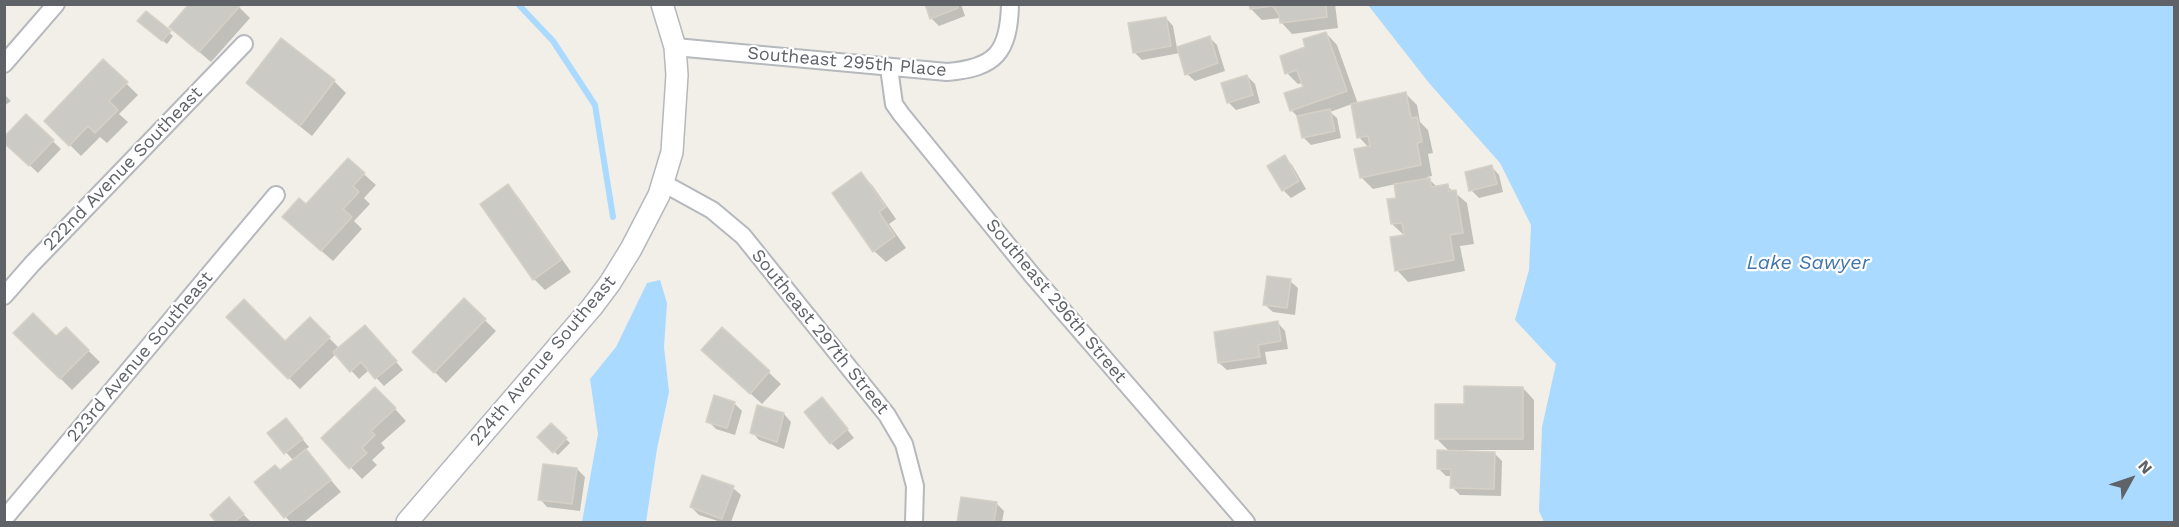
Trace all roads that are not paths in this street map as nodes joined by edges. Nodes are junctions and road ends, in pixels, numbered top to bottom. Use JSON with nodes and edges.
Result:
{"nodes":[{"id":1,"x":56,"y":4,"type":"edge"},
{"id":2,"x":662,"y":4,"type":"edge"},
{"id":3,"x":1010,"y":4,"type":"edge"},
{"id":4,"x":244,"y":44,"type":"dead end"},
{"id":5,"x":675,"y":47,"type":"junction"},
{"id":6,"x":4,"y":64,"type":"edge"},
{"id":7,"x":889,"y":68,"type":"junction"},
{"id":8,"x":663,"y":183,"type":"junction"},
{"id":9,"x":276,"y":195,"type":"dead end"},
{"id":10,"x":4,"y":296,"type":"edge"},
{"id":11,"x":4,"y":519,"type":"edge"},
{"id":12,"x":407,"y":522,"type":"edge"},
{"id":13,"x":914,"y":522,"type":"edge"},
{"id":14,"x":1246,"y":522,"type":"edge"}],
"edges":[{"from":1,"to":6,"type":"street"},
{"from":2,"to":5,"type":"street"},
{"from":3,"to":7,"type":"street","name":"Southeast 295th Place"},
{"from":4,"to":10,"type":"street","name":"222nd Avenue Southeast"},
{"from":5,"to":7,"type":"street","name":"Southeast 295th Place"},
{"from":5,"to":8,"type":"street","name":"224th Avenue Southeast"},
{"from":7,"to":14,"type":"street","name":"Southeast 296th Street"},
{"from":8,"to":12,"type":"street","name":"224th Avenue Southeast"},
{"from":8,"to":13,"type":"street","name":"Southeast 297th Street"},
{"from":9,"to":11,"type":"street","name":"223rd Avenue Southeast"}]}
